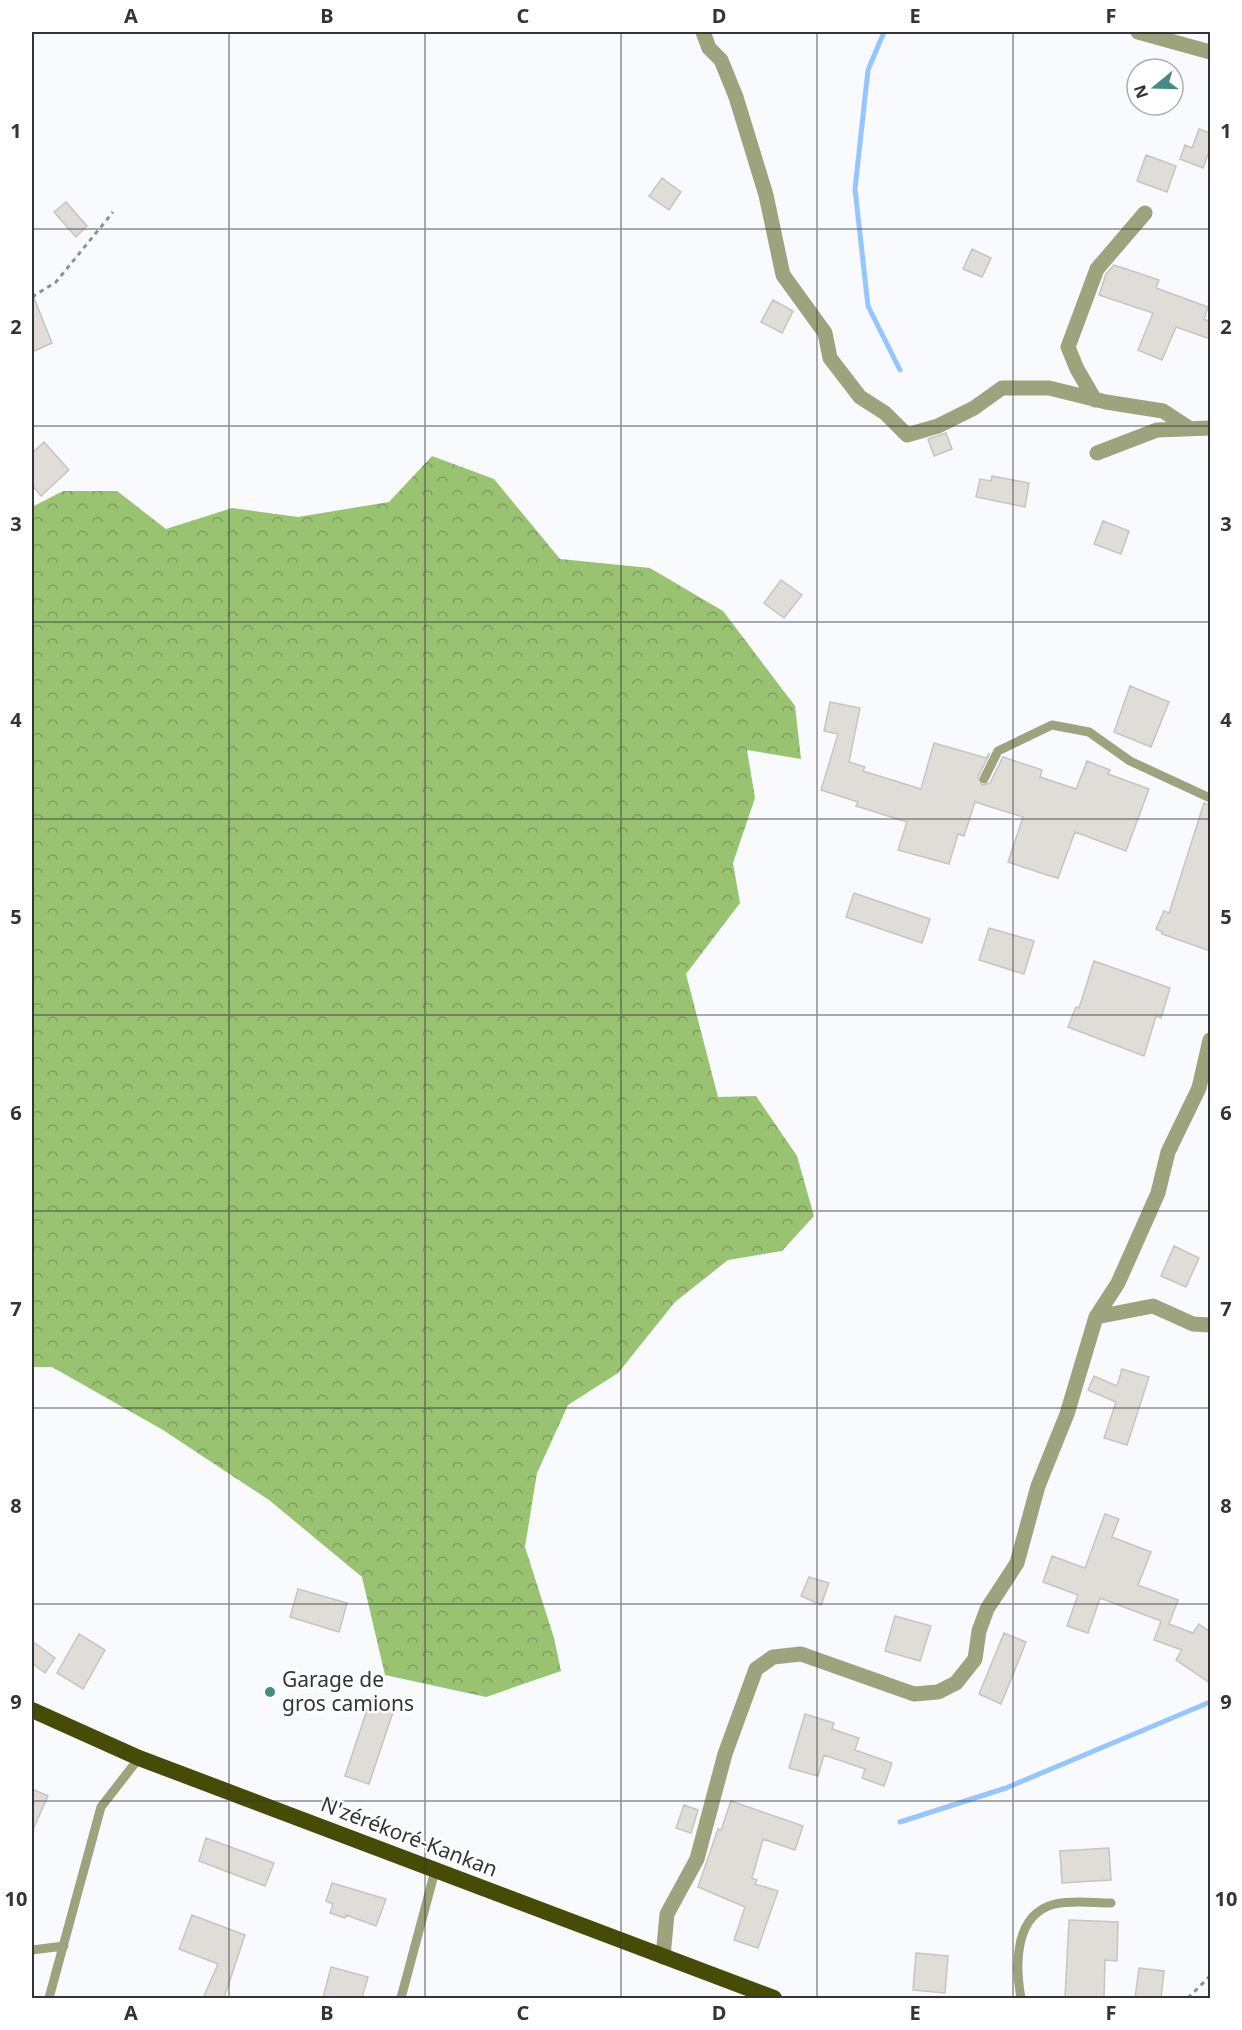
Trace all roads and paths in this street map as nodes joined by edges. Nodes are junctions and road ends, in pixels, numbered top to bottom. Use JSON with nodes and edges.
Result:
{"nodes":[{"id":1,"x":703,"y":32,"type":"edge"},
{"id":2,"x":1138,"y":32,"type":"edge"},
{"id":3,"x":1210,"y":52,"type":"edge"},
{"id":4,"x":113,"y":212,"type":"dead end"},
{"id":5,"x":1145,"y":213,"type":"dead end"},
{"id":6,"x":32,"y":297,"type":"edge"},
{"id":7,"x":1095,"y":400,"type":"junction"},
{"id":8,"x":1190,"y":428,"type":"junction"},
{"id":9,"x":1210,"y":428,"type":"edge"},
{"id":10,"x":1097,"y":453,"type":"dead end"},
{"id":11,"x":984,"y":779,"type":"dead end"},
{"id":12,"x":1210,"y":798,"type":"edge"},
{"id":13,"x":1210,"y":1040,"type":"edge"},
{"id":14,"x":1096,"y":1317,"type":"junction"},
{"id":15,"x":1210,"y":1325,"type":"edge"},
{"id":16,"x":32,"y":1710,"type":"edge"},
{"id":17,"x":140,"y":1758,"type":"junction"},
{"id":18,"x":435,"y":1871,"type":"junction"},
{"id":19,"x":1111,"y":1903,"type":"dead end"},
{"id":20,"x":64,"y":1946,"type":"junction"},
{"id":21,"x":32,"y":1950,"type":"edge"},
{"id":22,"x":663,"y":1957,"type":"junction"},
{"id":23,"x":1210,"y":1976,"type":"edge"},
{"id":24,"x":50,"y":1998,"type":"edge"},
{"id":25,"x":401,"y":1998,"type":"edge"},
{"id":26,"x":774,"y":1998,"type":"edge"},
{"id":27,"x":1021,"y":1998,"type":"edge"},
{"id":28,"x":1188,"y":1998,"type":"edge"}],
"edges":[{"from":1,"to":7,"type":"street"},
{"from":2,"to":3,"type":"street"},
{"from":4,"to":6,"type":"path"},
{"from":5,"to":7,"type":"street"},
{"from":7,"to":8,"type":"street"},
{"from":8,"to":9,"type":"street"},
{"from":8,"to":10,"type":"street"},
{"from":11,"to":12,"type":"lane"},
{"from":13,"to":14,"type":"street"},
{"from":14,"to":15,"type":"street"},
{"from":14,"to":22,"type":"street"},
{"from":16,"to":17,"type":"highway","name":"N'zérékoré-Kankan"},
{"from":17,"to":18,"type":"highway","name":"N'zérékoré-Kankan"},
{"from":17,"to":20,"type":"lane"},
{"from":18,"to":22,"type":"highway","name":"N'zérékoré-Kankan"},
{"from":18,"to":25,"type":"lane"},
{"from":19,"to":27,"type":"lane"},
{"from":20,"to":21,"type":"lane"},
{"from":20,"to":24,"type":"lane"},
{"from":22,"to":26,"type":"highway","name":"N'zérékoré-Kankan"},
{"from":23,"to":28,"type":"path"}]}
